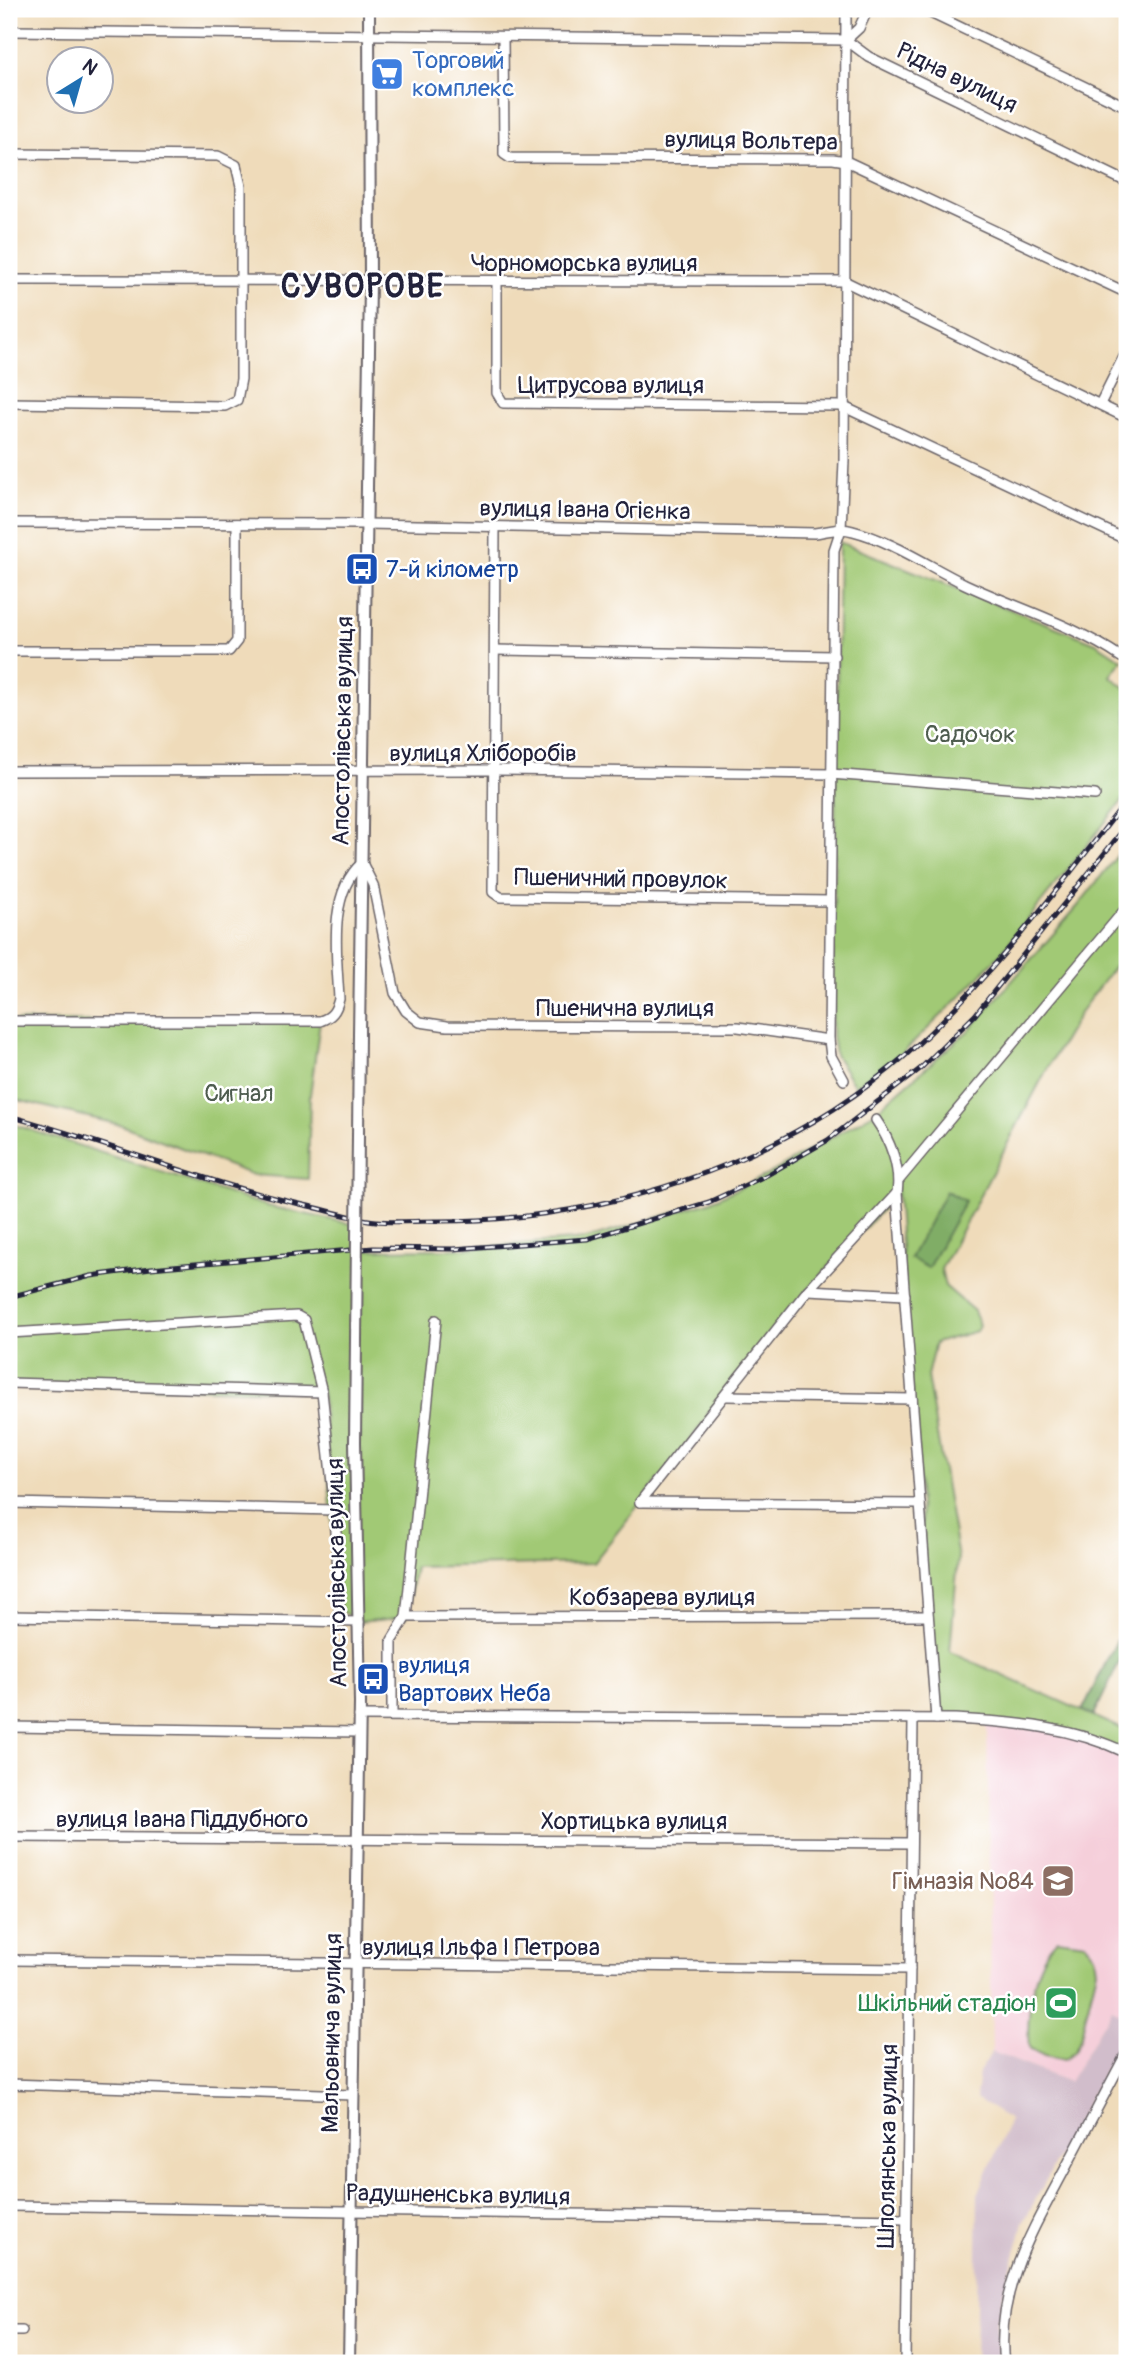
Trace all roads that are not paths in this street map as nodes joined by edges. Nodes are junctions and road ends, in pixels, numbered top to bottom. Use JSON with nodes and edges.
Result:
{"nodes":[{"id":1,"x":369,"y":9,"type":"edge"},
{"id":2,"x":846,"y":9,"type":"edge"},
{"id":3,"x":868,"y":9,"type":"edge"},
{"id":4,"x":922,"y":9,"type":"edge"},
{"id":5,"x":9,"y":31,"type":"edge"},
{"id":6,"x":368,"y":36,"type":"junction"},
{"id":7,"x":503,"y":37,"type":"junction"},
{"id":8,"x":846,"y":40,"type":"junction"},
{"id":9,"x":1127,"y":107,"type":"edge"},
{"id":10,"x":9,"y":153,"type":"edge"},
{"id":11,"x":846,"y":162,"type":"junction"},
{"id":12,"x":1127,"y":182,"type":"edge"},
{"id":13,"x":9,"y":280,"type":"edge"},
{"id":14,"x":844,"y":281,"type":"junction"},
{"id":15,"x":240,"y":283,"type":"junction"},
{"id":16,"x":370,"y":283,"type":"junction"},
{"id":17,"x":497,"y":283,"type":"junction"},
{"id":18,"x":1127,"y":293,"type":"edge"},
{"id":19,"x":1127,"y":350,"type":"edge"},
{"id":20,"x":9,"y":403,"type":"edge"},
{"id":21,"x":1100,"y":404,"type":"junction"},
{"id":22,"x":842,"y":406,"type":"junction"},
{"id":23,"x":1127,"y":418,"type":"edge"},
{"id":24,"x":9,"y":523,"type":"edge"},
{"id":25,"x":237,"y":524,"type":"junction"},
{"id":26,"x":367,"y":524,"type":"junction"},
{"id":27,"x":495,"y":528,"type":"junction"},
{"id":28,"x":841,"y":529,"type":"junction"},
{"id":29,"x":1127,"y":540,"type":"edge"},
{"id":30,"x":1127,"y":648,"type":"edge"},
{"id":31,"x":9,"y":650,"type":"edge"},
{"id":32,"x":496,"y":650,"type":"junction"},
{"id":33,"x":834,"y":656,"type":"junction"},
{"id":34,"x":495,"y":770,"type":"junction"},
{"id":35,"x":9,"y":771,"type":"edge"},
{"id":36,"x":363,"y":772,"type":"junction"},
{"id":37,"x":831,"y":774,"type":"junction"},
{"id":38,"x":1095,"y":796,"type":"dead end"},
{"id":39,"x":362,"y":863,"type":"junction"},
{"id":40,"x":830,"y":901,"type":"junction"},
{"id":41,"x":1127,"y":907,"type":"edge"},
{"id":42,"x":9,"y":1021,"type":"edge"},
{"id":43,"x":829,"y":1040,"type":"junction"},
{"id":44,"x":844,"y":1080,"type":"dead end"},
{"id":45,"x":876,"y":1120,"type":"dead end"},
{"id":46,"x":899,"y":1180,"type":"junction"},
{"id":47,"x":897,"y":1193,"type":"junction"},
{"id":48,"x":807,"y":1290,"type":"junction"},
{"id":49,"x":905,"y":1295,"type":"junction"},
{"id":50,"x":436,"y":1320,"type":"dead end"},
{"id":51,"x":9,"y":1334,"type":"edge"},
{"id":52,"x":9,"y":1383,"type":"edge"},
{"id":53,"x":323,"y":1392,"type":"junction"},
{"id":54,"x":726,"y":1396,"type":"junction"},
{"id":55,"x":912,"y":1399,"type":"junction"},
{"id":56,"x":9,"y":1503,"type":"edge"},
{"id":57,"x":920,"y":1504,"type":"junction"},
{"id":58,"x":335,"y":1510,"type":"junction"},
{"id":59,"x":9,"y":1616,"type":"edge"},
{"id":60,"x":929,"y":1616,"type":"junction"},
{"id":61,"x":340,"y":1621,"type":"junction"},
{"id":62,"x":403,"y":1621,"type":"junction"},
{"id":63,"x":359,"y":1622,"type":"junction"},
{"id":64,"x":360,"y":1703,"type":"joint"},
{"id":65,"x":392,"y":1715,"type":"junction"},
{"id":66,"x":359,"y":1716,"type":"junction"},
{"id":67,"x":936,"y":1719,"type":"junction"},
{"id":68,"x":913,"y":1720,"type":"junction"},
{"id":69,"x":9,"y":1727,"type":"edge"},
{"id":70,"x":359,"y":1732,"type":"junction"},
{"id":71,"x":1127,"y":1753,"type":"edge"},
{"id":72,"x":9,"y":1838,"type":"edge"},
{"id":73,"x":356,"y":1838,"type":"junction"},
{"id":74,"x":911,"y":1843,"type":"junction"},
{"id":75,"x":9,"y":1960,"type":"edge"},
{"id":76,"x":354,"y":1965,"type":"junction"},
{"id":77,"x":910,"y":1969,"type":"junction"},
{"id":78,"x":1127,"y":2052,"type":"edge"},
{"id":79,"x":9,"y":2084,"type":"edge"},
{"id":80,"x":352,"y":2095,"type":"junction"},
{"id":81,"x":9,"y":2206,"type":"edge"},
{"id":82,"x":351,"y":2213,"type":"junction"},
{"id":83,"x":906,"y":2219,"type":"junction"},
{"id":84,"x":9,"y":2331,"type":"edge"},
{"id":85,"x":22,"y":2331,"type":"dead end"},
{"id":86,"x":349,"y":2363,"type":"edge"},
{"id":87,"x":905,"y":2363,"type":"edge"},
{"id":88,"x":1003,"y":2363,"type":"edge"}],
"edges":[{"from":1,"to":6,"type":"street","name":"Апостолівська вулиця"},
{"from":2,"to":8,"type":"street"},
{"from":3,"to":8,"type":"street"},
{"from":4,"to":9,"type":"street"},
{"from":5,"to":6,"type":"street"},
{"from":6,"to":7,"type":"street"},
{"from":6,"to":16,"type":"street","name":"Апостолівська вулиця"},
{"from":7,"to":8,"type":"street"},
{"from":7,"to":11,"type":"street","name":"вулиця Вольтера"},
{"from":8,"to":11,"type":"street"},
{"from":8,"to":12,"type":"street","name":"Рідна вулиця"},
{"from":10,"to":15,"type":"street"},
{"from":11,"to":14,"type":"street"},
{"from":11,"to":18,"type":"street","name":"вулиця Вольтера"},
{"from":13,"to":15,"type":"street","name":"Чорноморська вулиця"},
{"from":14,"to":17,"type":"street","name":"Чорноморська вулиця"},
{"from":14,"to":21,"type":"street","name":"Чорноморська вулиця"},
{"from":14,"to":22,"type":"street"},
{"from":15,"to":16,"type":"street","name":"Чорноморська вулиця"},
{"from":15,"to":20,"type":"street"},
{"from":16,"to":17,"type":"street","name":"Чорноморська вулиця"},
{"from":16,"to":26,"type":"street","name":"Апостолівська вулиця"},
{"from":17,"to":22,"type":"street","name":"Цитрусова вулиця"},
{"from":19,"to":21,"type":"street"},
{"from":21,"to":23,"type":"street","name":"Чорноморська вулиця"},
{"from":22,"to":28,"type":"street"},
{"from":22,"to":29,"type":"street"},
{"from":24,"to":25,"type":"street","name":"вулиця Івана Огієнка"},
{"from":25,"to":26,"type":"street","name":"вулиця Івана Огієнка"},
{"from":25,"to":31,"type":"street"},
{"from":26,"to":27,"type":"street","name":"вулиця Івана Огієнка"},
{"from":26,"to":36,"type":"street","name":"Апостолівська вулиця"},
{"from":27,"to":28,"type":"street","name":"вулиця Івана Огієнка"},
{"from":27,"to":32,"type":"street"},
{"from":28,"to":30,"type":"street","name":"вулиця Івана Огієнка"},
{"from":28,"to":33,"type":"street"},
{"from":32,"to":33,"type":"street"},
{"from":32,"to":34,"type":"street"},
{"from":33,"to":37,"type":"street"},
{"from":34,"to":36,"type":"street","name":"вулиця Хліборобів"},
{"from":34,"to":37,"type":"street","name":"вулиця Хліборобів"},
{"from":34,"to":40,"type":"street","name":"Пшеничний провулок"},
{"from":35,"to":36,"type":"street","name":"вулиця Хліборобів"},
{"from":36,"to":39,"type":"street","name":"Апостолівська вулиця"},
{"from":37,"to":38,"type":"street","name":"вулиця Хліборобів"},
{"from":37,"to":40,"type":"street"},
{"from":39,"to":42,"type":"street"},
{"from":39,"to":43,"type":"street","name":"Пшенична вулиця"},
{"from":39,"to":63,"type":"street","name":"Апостолівська вулиця","bridge":true},
{"from":40,"to":43,"type":"street"},
{"from":41,"to":46,"type":"street"},
{"from":43,"to":44,"type":"street"},
{"from":45,"to":46,"type":"street"},
{"from":46,"to":47,"type":"street"},
{"from":47,"to":48,"type":"street"},
{"from":47,"to":49,"type":"street"},
{"from":48,"to":49,"type":"street"},
{"from":48,"to":54,"type":"street"},
{"from":49,"to":55,"type":"street"},
{"from":50,"to":62,"type":"street"},
{"from":51,"to":53,"type":"street"},
{"from":52,"to":53,"type":"street"},
{"from":53,"to":58,"type":"street"},
{"from":54,"to":55,"type":"street"},
{"from":54,"to":57,"type":"street"},
{"from":55,"to":57,"type":"street"},
{"from":56,"to":58,"type":"street"},
{"from":57,"to":60,"type":"street"},
{"from":58,"to":61,"type":"street"},
{"from":59,"to":61,"type":"street"},
{"from":60,"to":62,"type":"street","name":"Кобзарева вулиця"},
{"from":60,"to":67,"type":"street"},
{"from":61,"to":63,"type":"street"},
{"from":62,"to":65,"type":"street"},
{"from":63,"to":64,"type":"street","name":"Апостолівська вулиця"},
{"from":64,"to":66,"type":"street","name":"Мальовнича вулиця"},
{"from":65,"to":66,"type":"street"},
{"from":65,"to":68,"type":"street"},
{"from":66,"to":70,"type":"street","name":"Мальовнича вулиця"},
{"from":67,"to":68,"type":"street"},
{"from":67,"to":71,"type":"street"},
{"from":68,"to":74,"type":"street","name":"Шполянська вулиця"},
{"from":69,"to":70,"type":"street"},
{"from":70,"to":73,"type":"street","name":"Мальовнича вулиця"},
{"from":72,"to":73,"type":"street","name":"вулиця Івана Піддубного"},
{"from":73,"to":74,"type":"street","name":"Хортицька вулиця"},
{"from":73,"to":76,"type":"street","name":"Мальовнича вулиця"},
{"from":74,"to":77,"type":"street","name":"Шполянська вулиця"},
{"from":75,"to":76,"type":"street","name":"вулиця Ільфа І Петрова"},
{"from":76,"to":77,"type":"street","name":"вулиця Ільфа І Петрова"},
{"from":76,"to":80,"type":"street","name":"Мальовнича вулиця"},
{"from":77,"to":83,"type":"street","name":"Шполянська вулиця"},
{"from":78,"to":88,"type":"street"},
{"from":79,"to":80,"type":"street"},
{"from":80,"to":82,"type":"street","name":"Мальовнича вулиця"},
{"from":81,"to":82,"type":"street","name":"Радушненська вулиця"},
{"from":82,"to":83,"type":"street","name":"Радушненська вулиця"},
{"from":82,"to":86,"type":"street","name":"Мальовнича вулиця"},
{"from":83,"to":87,"type":"street","name":"Шполянська вулиця"},
{"from":84,"to":85,"type":"street"}]}
